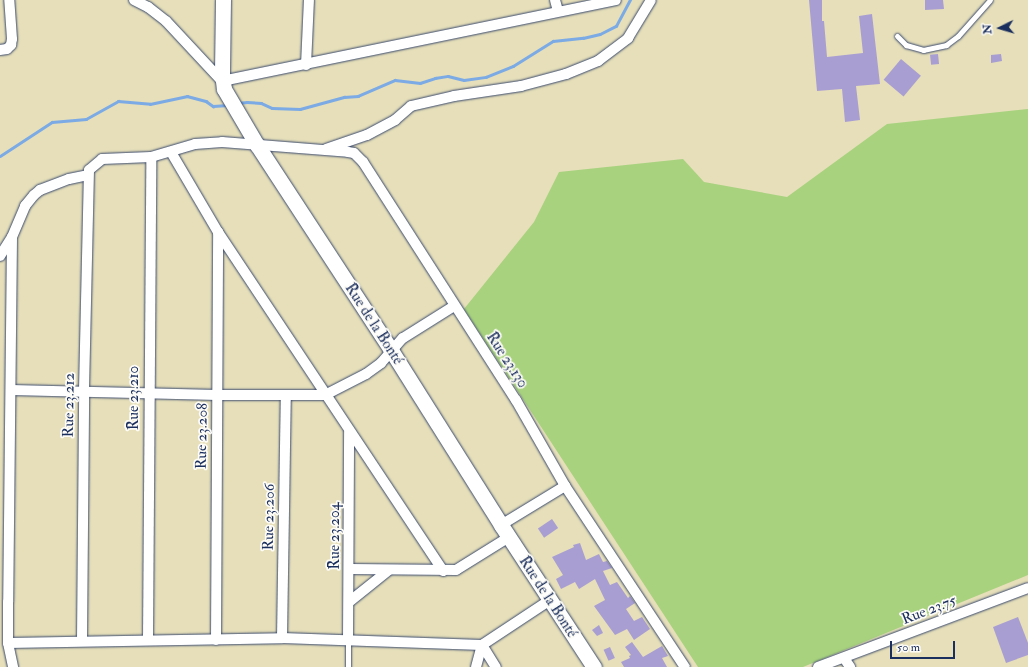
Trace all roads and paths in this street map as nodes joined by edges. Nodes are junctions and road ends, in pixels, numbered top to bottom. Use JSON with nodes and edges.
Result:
{"nodes":[{"id":1,"x":10,"y":0,"type":"edge"},
{"id":2,"x":134,"y":0,"type":"edge"},
{"id":3,"x":223,"y":0,"type":"edge"},
{"id":4,"x":309,"y":0,"type":"edge"},
{"id":5,"x":555,"y":0,"type":"edge"},
{"id":6,"x":616,"y":0,"type":"edge"},
{"id":7,"x":651,"y":0,"type":"edge"},
{"id":8,"x":990,"y":0,"type":"edge"},
{"id":9,"x":558,"y":11,"type":"junction"},
{"id":10,"x":897,"y":36,"type":"dead end"},
{"id":11,"x":0,"y":50,"type":"edge"},
{"id":12,"x":306,"y":65,"type":"junction"},
{"id":13,"x":223,"y":85,"type":"junction"},
{"id":14,"x":257,"y":145,"type":"junction"},
{"id":15,"x":322,"y":150,"type":"junction"},
{"id":16,"x":171,"y":152,"type":"junction"},
{"id":17,"x":151,"y":157,"type":"junction"},
{"id":18,"x":88,"y":173,"type":"junction"},
{"id":19,"x":218,"y":232,"type":"junction"},
{"id":20,"x":12,"y":237,"type":"junction"},
{"id":21,"x":0,"y":256,"type":"edge"},
{"id":22,"x":454,"y":306,"type":"junction"},
{"id":23,"x":391,"y":350,"type":"junction"},
{"id":24,"x":11,"y":390,"type":"junction"},
{"id":25,"x":84,"y":390,"type":"junction"},
{"id":26,"x":149,"y":392,"type":"junction"},
{"id":27,"x":218,"y":395,"type":"junction"},
{"id":28,"x":286,"y":395,"type":"junction"},
{"id":29,"x":325,"y":395,"type":"junction"},
{"id":30,"x":350,"y":432,"type":"junction"},
{"id":31,"x":565,"y":486,"type":"junction"},
{"id":32,"x":505,"y":531,"type":"junction"},
{"id":33,"x":350,"y":569,"type":"junction"},
{"id":34,"x":389,"y":570,"type":"junction"},
{"id":35,"x":443,"y":571,"type":"junction"},
{"id":36,"x":1028,"y":588,"type":"edge"},
{"id":37,"x":4,"y":600,"type":"edge"},
{"id":38,"x":550,"y":600,"type":"junction"},
{"id":39,"x":349,"y":602,"type":"junction"},
{"id":40,"x":282,"y":638,"type":"junction"},
{"id":41,"x":82,"y":640,"type":"junction"},
{"id":42,"x":148,"y":640,"type":"junction"},
{"id":43,"x":216,"y":640,"type":"junction"},
{"id":44,"x":348,"y":640,"type":"junction"},
{"id":45,"x":8,"y":643,"type":"junction"},
{"id":46,"x":482,"y":645,"type":"junction"},
{"id":47,"x":844,"y":658,"type":"junction"},
{"id":48,"x":13,"y":667,"type":"edge"},
{"id":49,"x":348,"y":667,"type":"edge"},
{"id":50,"x":476,"y":667,"type":"edge"},
{"id":51,"x":496,"y":667,"type":"edge"},
{"id":52,"x":594,"y":667,"type":"edge"},
{"id":53,"x":685,"y":667,"type":"edge"},
{"id":54,"x":818,"y":667,"type":"edge"},
{"id":55,"x":850,"y":667,"type":"edge"}],
"edges":[{"from":1,"to":11,"type":"street"},
{"from":2,"to":13,"type":"street","name":"Rue de la Bonté"},
{"from":3,"to":13,"type":"street"},
{"from":4,"to":12,"type":"street"},
{"from":5,"to":9,"type":"street"},
{"from":6,"to":9,"type":"street"},
{"from":7,"to":15,"type":"street"},
{"from":8,"to":10,"type":"lane"},
{"from":9,"to":12,"type":"street"},
{"from":12,"to":13,"type":"street"},
{"from":13,"to":14,"type":"street","name":"Rue de la Bonté"},
{"from":14,"to":15,"type":"street","name":"Rue 23.130"},
{"from":14,"to":16,"type":"street","name":"Rue 23.130"},
{"from":14,"to":23,"type":"street","name":"Rue de la Bonté"},
{"from":15,"to":22,"type":"street","name":"Rue 23.130"},
{"from":16,"to":17,"type":"street","name":"Rue 23.130"},
{"from":16,"to":19,"type":"street"},
{"from":17,"to":18,"type":"street","name":"Rue 23.130"},
{"from":17,"to":26,"type":"street","name":"Rue 23.210"},
{"from":18,"to":20,"type":"street"},
{"from":18,"to":25,"type":"street","name":"Rue 23.212"},
{"from":19,"to":27,"type":"street","name":"Rue 23.208"},
{"from":19,"to":29,"type":"street"},
{"from":20,"to":21,"type":"street"},
{"from":20,"to":24,"type":"street"},
{"from":22,"to":23,"type":"street"},
{"from":22,"to":31,"type":"street","name":"Rue 23.130"},
{"from":23,"to":29,"type":"street"},
{"from":23,"to":32,"type":"street","name":"Rue de la Bonté"},
{"from":24,"to":25,"type":"street"},
{"from":24,"to":37,"type":"street"},
{"from":25,"to":26,"type":"street"},
{"from":25,"to":41,"type":"street","name":"Rue 23.212"},
{"from":26,"to":27,"type":"street"},
{"from":26,"to":42,"type":"street","name":"Rue 23.210"},
{"from":27,"to":28,"type":"street"},
{"from":27,"to":43,"type":"street","name":"Rue 23.208"},
{"from":28,"to":29,"type":"street"},
{"from":28,"to":40,"type":"street","name":"Rue 23.206"},
{"from":29,"to":30,"type":"street"},
{"from":30,"to":33,"type":"street","name":"Rue 23.204"},
{"from":30,"to":35,"type":"street"},
{"from":31,"to":32,"type":"street"},
{"from":31,"to":53,"type":"street","name":"Rue 23.130"},
{"from":32,"to":35,"type":"street"},
{"from":32,"to":38,"type":"street","name":"Rue de la Bonté"},
{"from":33,"to":34,"type":"street"},
{"from":33,"to":39,"type":"street","name":"Rue 23.204"},
{"from":34,"to":35,"type":"street"},
{"from":34,"to":39,"type":"street"},
{"from":36,"to":47,"type":"street","name":"Rue 23.75"},
{"from":37,"to":45,"type":"street"},
{"from":38,"to":46,"type":"street"},
{"from":38,"to":52,"type":"street","name":"Rue de la Bonté"},
{"from":39,"to":44,"type":"street","name":"Rue 23.204"},
{"from":40,"to":43,"type":"street"},
{"from":40,"to":44,"type":"street"},
{"from":41,"to":42,"type":"street"},
{"from":41,"to":45,"type":"street"},
{"from":42,"to":43,"type":"street"},
{"from":44,"to":46,"type":"street"},
{"from":44,"to":49,"type":"lane"},
{"from":45,"to":48,"type":"street"},
{"from":46,"to":50,"type":"street"},
{"from":46,"to":51,"type":"street"},
{"from":47,"to":54,"type":"street","name":"Rue 23.75"},
{"from":47,"to":55,"type":"street"}]}
